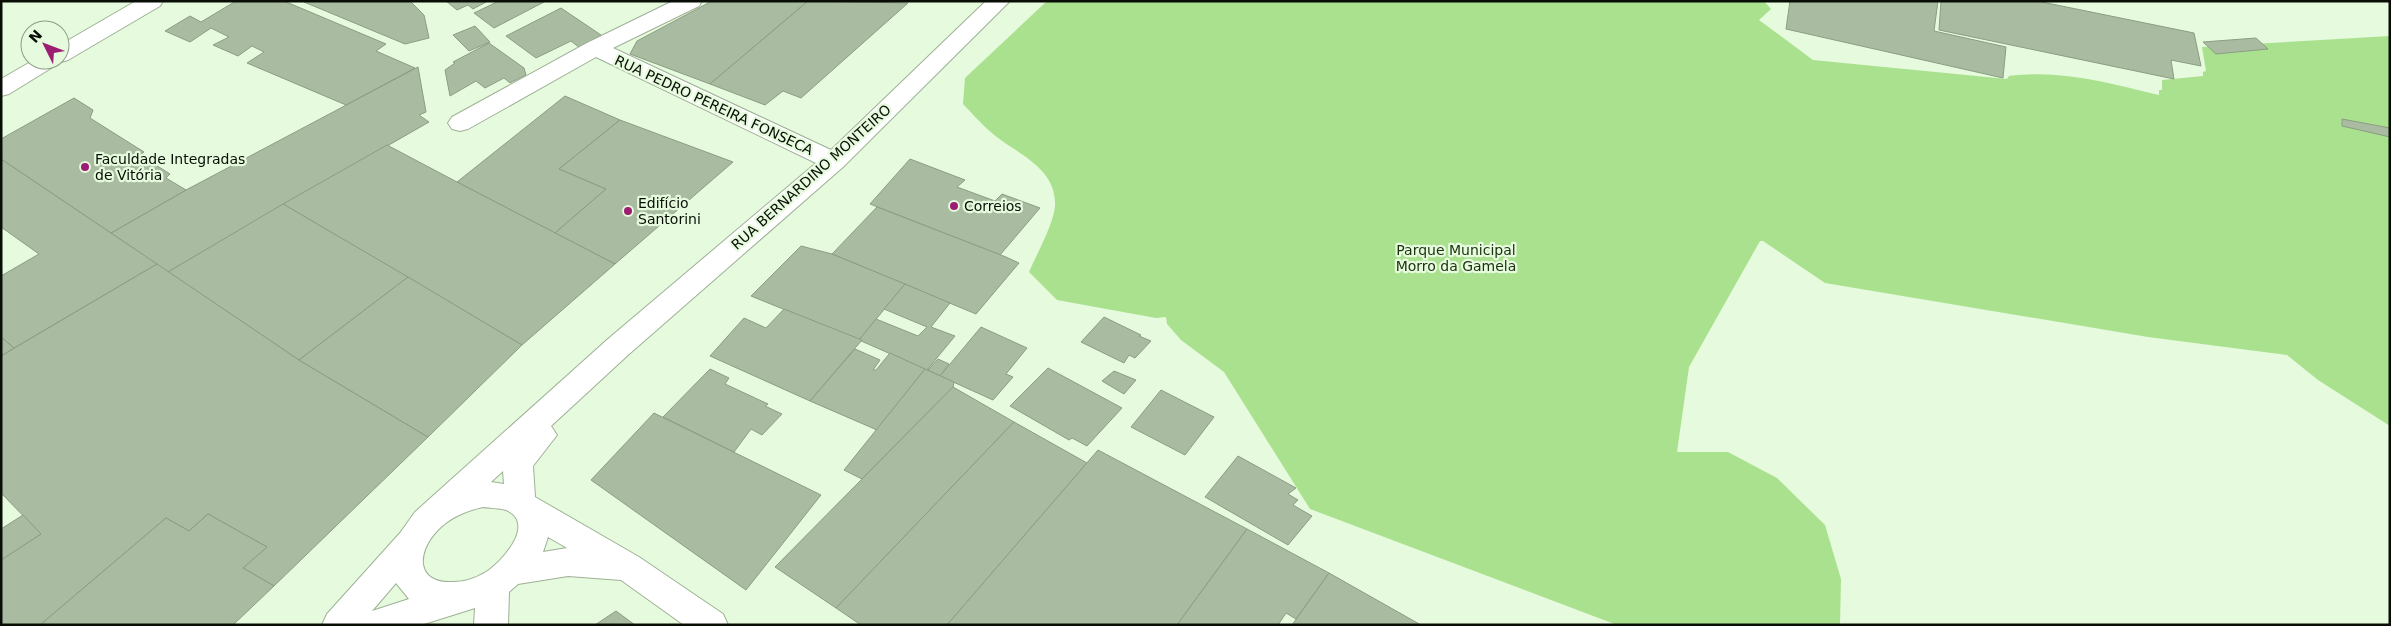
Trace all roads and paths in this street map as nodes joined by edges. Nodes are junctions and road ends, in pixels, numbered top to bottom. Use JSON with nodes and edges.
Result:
{"nodes":[{"id":1,"x":152,"y":1,"type":"edge"},
{"id":2,"x":691,"y":1,"type":"edge"},
{"id":3,"x":999,"y":1,"type":"edge"},
{"id":4,"x":595,"y":48,"type":"junction"},
{"id":5,"x":70,"y":49,"type":"edge"},
{"id":6,"x":34,"y":70,"type":"edge"},
{"id":7,"x":1,"y":89,"type":"edge"},
{"id":8,"x":460,"y":123,"type":"dead end"},
{"id":9,"x":834,"y":161,"type":"junction"},
{"id":10,"x":618,"y":347,"type":"junction"},
{"id":11,"x":525,"y":505,"type":"junction"},
{"id":12,"x":440,"y":510,"type":"junction"},
{"id":13,"x":411,"y":543,"type":"junction"},
{"id":14,"x":628,"y":567,"type":"junction"},
{"id":15,"x":502,"y":578,"type":"junction"},
{"id":16,"x":458,"y":597,"type":"junction"},
{"id":17,"x":339,"y":625,"type":"edge"},
{"id":18,"x":375,"y":625,"type":"edge"},
{"id":19,"x":491,"y":625,"type":"edge"},
{"id":20,"x":711,"y":625,"type":"edge"}],
"edges":[{"from":1,"to":5,"type":"street"},
{"from":2,"to":4,"type":"street","name":"RUA PEDRO PEREIRA FONSECA"},
{"from":3,"to":9,"type":"street","name":"RUA BERNARDINO MONTEIRO"},
{"from":4,"to":8,"type":"street","name":"RUA PEDRO PEREIRA FONSECA"},
{"from":4,"to":9,"type":"street","name":"RUA PEDRO PEREIRA FONSECA"},
{"from":6,"to":7,"type":"street"},
{"from":9,"to":10,"type":"street","name":"RUA BERNARDINO MONTEIRO"},
{"from":10,"to":11,"type":"street","name":"RUA BERNARDINO MONTEIRO"},
{"from":10,"to":12,"type":"street","name":"RUA BERNARDINO MONTEIRO"},
{"from":11,"to":12,"type":"street"},
{"from":11,"to":14,"type":"street"},
{"from":11,"to":15,"type":"street"},
{"from":12,"to":13,"type":"street"},
{"from":13,"to":16,"type":"street"},
{"from":13,"to":17,"type":"street"},
{"from":14,"to":15,"type":"street"},
{"from":14,"to":20,"type":"street"},
{"from":15,"to":16,"type":"street"},
{"from":15,"to":19,"type":"street"},
{"from":16,"to":18,"type":"street"}]}
